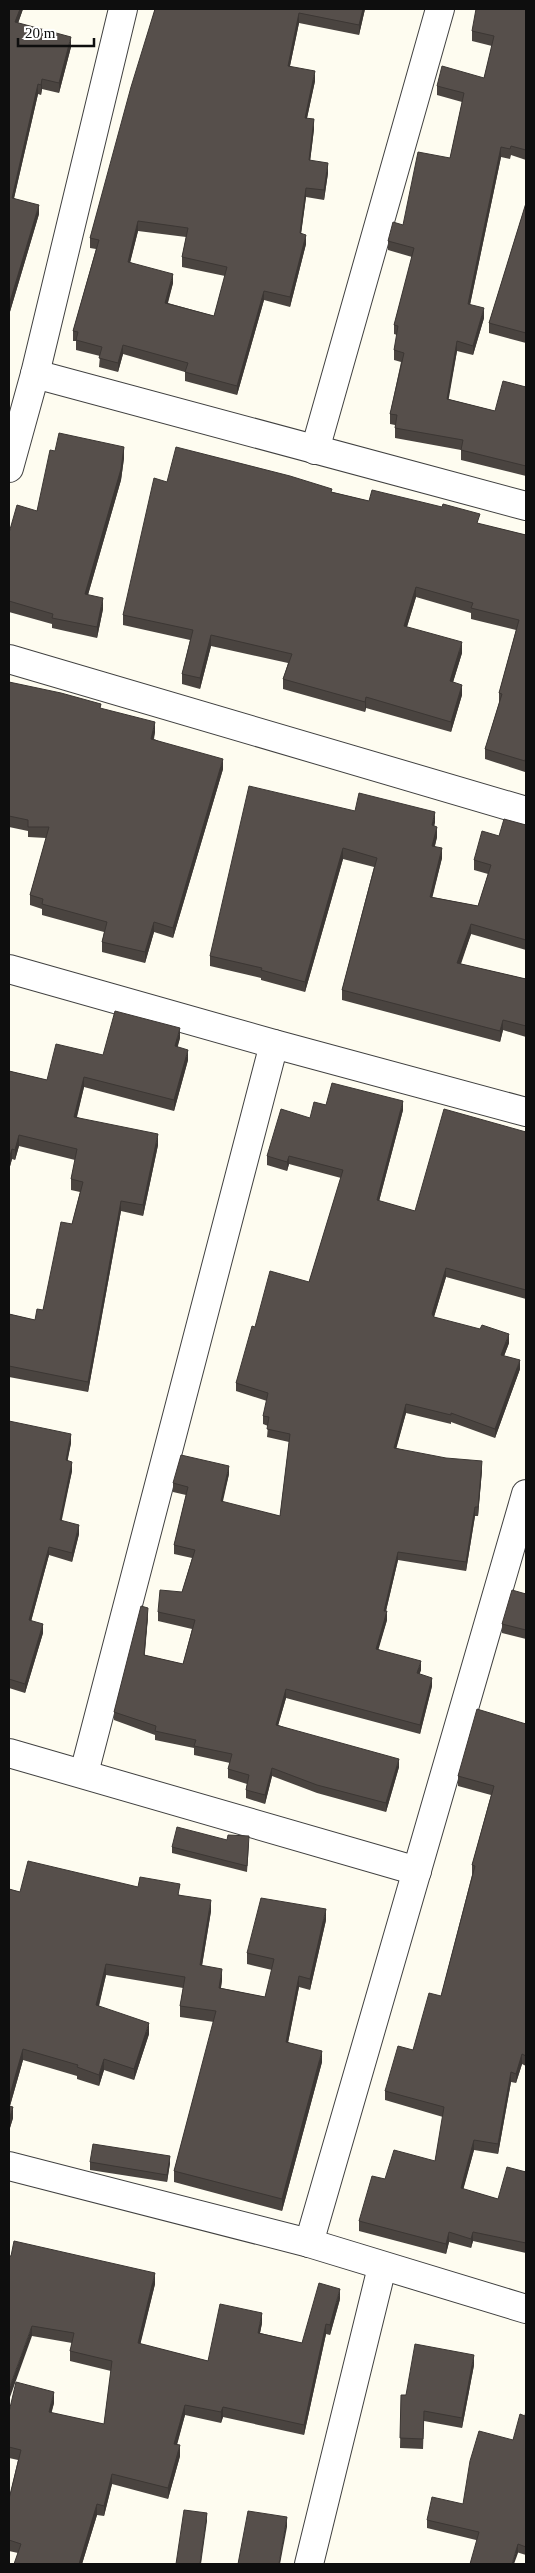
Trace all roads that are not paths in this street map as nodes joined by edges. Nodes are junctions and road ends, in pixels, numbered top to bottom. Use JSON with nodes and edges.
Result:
{"nodes":[{"id":1,"x":123,"y":9,"type":"edge"},
{"id":2,"x":440,"y":9,"type":"edge"},
{"id":3,"x":35,"y":374,"type":"junction"},
{"id":4,"x":315,"y":450,"type":"junction"},
{"id":5,"x":9,"y":468,"type":"edge"},
{"id":6,"x":526,"y":506,"type":"edge"},
{"id":7,"x":9,"y":659,"type":"edge"},
{"id":8,"x":526,"y":811,"type":"edge"},
{"id":9,"x":9,"y":969,"type":"edge"},
{"id":10,"x":274,"y":1044,"type":"junction"},
{"id":11,"x":526,"y":1112,"type":"edge"},
{"id":12,"x":526,"y":1494,"type":"edge"},
{"id":13,"x":9,"y":1753,"type":"edge"},
{"id":14,"x":84,"y":1773,"type":"junction"},
{"id":15,"x":416,"y":1870,"type":"junction"},
{"id":16,"x":9,"y":2166,"type":"edge"},
{"id":17,"x":309,"y":2243,"type":"junction"},
{"id":18,"x":382,"y":2267,"type":"junction"},
{"id":19,"x":526,"y":2309,"type":"edge"},
{"id":20,"x":309,"y":2564,"type":"edge"}],
"edges":[{"from":1,"to":3,"type":"street"},
{"from":2,"to":4,"type":"street"},
{"from":3,"to":4,"type":"street"},
{"from":3,"to":5,"type":"street"},
{"from":4,"to":6,"type":"street"},
{"from":7,"to":8,"type":"street"},
{"from":9,"to":10,"type":"street"},
{"from":10,"to":11,"type":"street"},
{"from":10,"to":14,"type":"street"},
{"from":12,"to":15,"type":"street"},
{"from":13,"to":14,"type":"street"},
{"from":14,"to":15,"type":"street"},
{"from":15,"to":17,"type":"street"},
{"from":16,"to":17,"type":"street"},
{"from":17,"to":18,"type":"street"},
{"from":18,"to":19,"type":"street"},
{"from":18,"to":20,"type":"street"}]}
